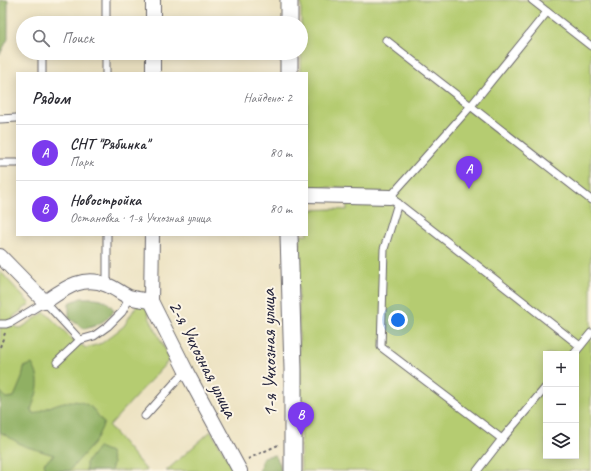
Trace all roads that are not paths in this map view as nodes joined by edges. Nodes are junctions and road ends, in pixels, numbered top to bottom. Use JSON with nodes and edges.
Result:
{"nodes":[{"id":1,"x":106,"y":0,"type":"edge"},
{"id":2,"x":153,"y":0,"type":"edge"},
{"id":3,"x":289,"y":0,"type":"edge"},
{"id":4,"x":532,"y":0,"type":"edge"},
{"id":5,"x":547,"y":12,"type":"junction"},
{"id":6,"x":106,"y":16,"type":"edge"},
{"id":7,"x":153,"y":16,"type":"edge"},
{"id":8,"x":289,"y":16,"type":"edge"},
{"id":9,"x":386,"y":40,"type":"dead end"},
{"id":10,"x":591,"y":46,"type":"edge"},
{"id":11,"x":42,"y":60,"type":"edge"},
{"id":12,"x":106,"y":60,"type":"edge"},
{"id":13,"x":153,"y":60,"type":"edge"},
{"id":14,"x":289,"y":60,"type":"edge"},
{"id":15,"x":42,"y":72,"type":"edge"},
{"id":16,"x":106,"y":72,"type":"edge"},
{"id":17,"x":153,"y":72,"type":"edge"},
{"id":18,"x":289,"y":72,"type":"edge"},
{"id":19,"x":470,"y":106,"type":"junction"},
{"id":20,"x":0,"y":118,"type":"edge"},
{"id":21,"x":16,"y":118,"type":"edge"},
{"id":22,"x":16,"y":163,"type":"edge"},
{"id":23,"x":0,"y":164,"type":"edge"},
{"id":24,"x":308,"y":195,"type":"edge"},
{"id":25,"x":394,"y":200,"type":"junction"},
{"id":26,"x":591,"y":200,"type":"edge"},
{"id":27,"x":107,"y":236,"type":"edge"},
{"id":28,"x":152,"y":236,"type":"edge"},
{"id":29,"x":289,"y":236,"type":"edge"},
{"id":30,"x":1,"y":259,"type":"edge"},
{"id":31,"x":107,"y":285,"type":"junction"},
{"id":32,"x":130,"y":297,"type":"junction"},
{"id":33,"x":151,"y":301,"type":"junction"},
{"id":34,"x":44,"y":302,"type":"junction"},
{"id":35,"x":3,"y":324,"type":"edge"},
{"id":36,"x":591,"y":333,"type":"edge"},
{"id":37,"x":80,"y":340,"type":"junction"},
{"id":38,"x":580,"y":346,"type":"junction"},
{"id":39,"x":576,"y":351,"type":"edge"},
{"id":40,"x":57,"y":362,"type":"dead end"},
{"id":41,"x":187,"y":373,"type":"junction"},
{"id":42,"x":543,"y":391,"type":"edge"},
{"id":43,"x":145,"y":416,"type":"dead end"},
{"id":44,"x":502,"y":439,"type":"junction"},
{"id":45,"x":238,"y":468,"type":"edge"},
{"id":46,"x":292,"y":471,"type":"edge"},
{"id":47,"x":478,"y":471,"type":"edge"}],
"edges":[{"from":1,"to":6,"type":"lane"},
{"from":2,"to":7,"type":"street"},
{"from":3,"to":8,"type":"street"},
{"from":4,"to":5,"type":"lane"},
{"from":5,"to":10,"type":"lane"},
{"from":5,"to":19,"type":"lane"},
{"from":9,"to":19,"type":"lane"},
{"from":11,"to":15,"type":"lane"},
{"from":12,"to":16,"type":"lane"},
{"from":13,"to":17,"type":"street"},
{"from":14,"to":18,"type":"street"},
{"from":19,"to":25,"type":"lane"},
{"from":19,"to":26,"type":"lane"},
{"from":20,"to":21,"type":"lane"},
{"from":22,"to":23,"type":"lane"},
{"from":24,"to":25,"type":"street"},
{"from":25,"to":38,"type":"lane"},
{"from":25,"to":44,"type":"lane"},
{"from":27,"to":31,"type":"lane"},
{"from":28,"to":33,"type":"street","name":"2-я Учхозная улица"},
{"from":29,"to":46,"type":"street","name":"1-я Учхозная улица"},
{"from":30,"to":34,"type":"street"},
{"from":31,"to":32,"type":"street"},
{"from":31,"to":34,"type":"street"},
{"from":32,"to":33,"type":"street"},
{"from":32,"to":37,"type":"lane"},
{"from":33,"to":41,"type":"street","name":"2-я Учхозная улица"},
{"from":34,"to":35,"type":"lane"},
{"from":34,"to":37,"type":"lane"},
{"from":36,"to":38,"type":"lane"},
{"from":37,"to":40,"type":"lane"},
{"from":38,"to":39,"type":"lane"},
{"from":41,"to":43,"type":"lane"},
{"from":41,"to":45,"type":"street","name":"2-я Учхозная улица"},
{"from":42,"to":44,"type":"lane"},
{"from":44,"to":47,"type":"lane"}]}
